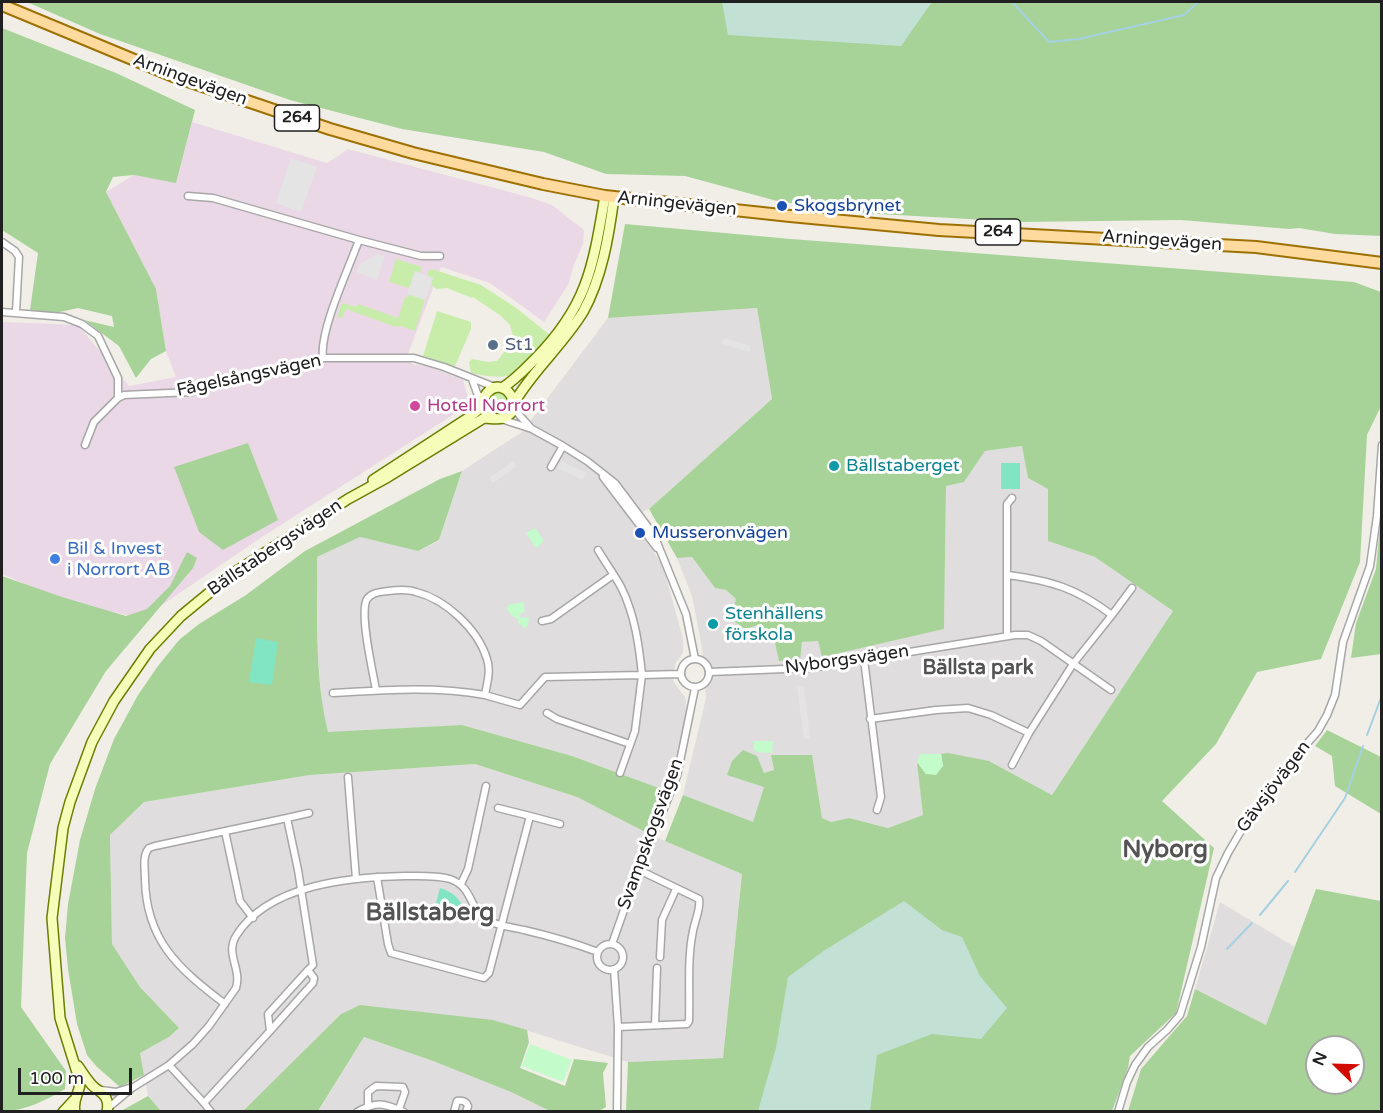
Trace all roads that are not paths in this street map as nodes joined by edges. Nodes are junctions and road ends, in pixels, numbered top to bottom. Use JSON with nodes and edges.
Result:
{"nodes":[{"id":1,"x":2,"y":5,"type":"edge"},
{"id":2,"x":188,"y":196,"type":"dead end"},
{"id":3,"x":609,"y":197,"type":"junction"},
{"id":4,"x":359,"y":240,"type":"junction"},
{"id":5,"x":2,"y":242,"type":"edge"},
{"id":6,"x":440,"y":256,"type":"dead end"},
{"id":7,"x":1382,"y":263,"type":"edge"},
{"id":8,"x":2,"y":312,"type":"edge"},
{"id":9,"x":16,"y":312,"type":"junction"},
{"id":10,"x":548,"y":351,"type":"junction"},
{"id":11,"x":323,"y":358,"type":"junction"},
{"id":12,"x":472,"y":379,"type":"junction"},
{"id":13,"x":499,"y":388,"type":"junction"},
{"id":14,"x":118,"y":398,"type":"junction"},
{"id":15,"x":483,"y":404,"type":"junction"},
{"id":16,"x":513,"y":406,"type":"junction"},
{"id":17,"x":498,"y":418,"type":"junction"},
{"id":18,"x":532,"y":429,"type":"junction"},
{"id":19,"x":85,"y":445,"type":"dead end"},
{"id":20,"x":1382,"y":445,"type":"edge"},
{"id":21,"x":563,"y":447,"type":"junction"},
{"id":22,"x":551,"y":467,"type":"dead end"},
{"id":23,"x":1012,"y":498,"type":"dead end"},
{"id":24,"x":348,"y":499,"type":"junction"},
{"id":25,"x":598,"y":550,"type":"dead end"},
{"id":26,"x":613,"y":575,"type":"junction"},
{"id":27,"x":1008,"y":575,"type":"junction"},
{"id":28,"x":1132,"y":588,"type":"dead end"},
{"id":29,"x":1112,"y":615,"type":"junction"},
{"id":30,"x":542,"y":621,"type":"dead end"},
{"id":31,"x":1007,"y":636,"type":"junction"},
{"id":32,"x":695,"y":659,"type":"junction"},
{"id":33,"x":864,"y":659,"type":"junction"},
{"id":34,"x":1073,"y":664,"type":"junction"},
{"id":35,"x":709,"y":672,"type":"junction"},
{"id":36,"x":680,"y":674,"type":"junction"},
{"id":37,"x":642,"y":675,"type":"junction"},
{"id":38,"x":696,"y":688,"type":"junction"},
{"id":39,"x":376,"y":690,"type":"junction"},
{"id":40,"x":1111,"y":690,"type":"dead end"},
{"id":41,"x":333,"y":693,"type":"dead end"},
{"id":42,"x":485,"y":695,"type":"junction"},
{"id":43,"x":547,"y":713,"type":"dead end"},
{"id":44,"x":870,"y":719,"type":"junction"},
{"id":45,"x":1029,"y":733,"type":"junction"},
{"id":46,"x":630,"y":744,"type":"junction"},
{"id":47,"x":1012,"y":765,"type":"dead end"},
{"id":48,"x":620,"y":773,"type":"dead end"},
{"id":49,"x":348,"y":777,"type":"dead end"},
{"id":50,"x":486,"y":786,"type":"dead end"},
{"id":51,"x":498,"y":808,"type":"dead end"},
{"id":52,"x":877,"y":810,"type":"dead end"},
{"id":53,"x":309,"y":813,"type":"dead end"},
{"id":54,"x":530,"y":816,"type":"junction"},
{"id":55,"x":287,"y":818,"type":"junction"},
{"id":56,"x":560,"y":824,"type":"dead end"},
{"id":57,"x":225,"y":831,"type":"junction"},
{"id":58,"x":639,"y":870,"type":"junction"},
{"id":59,"x":377,"y":877,"type":"junction"},
{"id":60,"x":356,"y":879,"type":"junction"},
{"id":61,"x":460,"y":884,"type":"junction"},
{"id":62,"x":302,"y":889,"type":"junction"},
{"id":63,"x":676,"y":889,"type":"junction"},
{"id":64,"x":253,"y":918,"type":"junction"},
{"id":65,"x":502,"y":924,"type":"junction"},
{"id":66,"x":612,"y":944,"type":"junction"},
{"id":67,"x":598,"y":952,"type":"junction"},
{"id":68,"x":660,"y":957,"type":"dead end"},
{"id":69,"x":657,"y":968,"type":"dead end"},
{"id":70,"x":614,"y":969,"type":"junction"},
{"id":71,"x":308,"y":970,"type":"junction"},
{"id":72,"x":225,"y":1004,"type":"junction"},
{"id":73,"x":655,"y":1025,"type":"junction"},
{"id":74,"x":618,"y":1027,"type":"junction"},
{"id":75,"x":270,"y":1031,"type":"junction"},
{"id":76,"x":72,"y":1055,"type":"junction"},
{"id":77,"x":169,"y":1065,"type":"junction"},
{"id":78,"x":132,"y":1088,"type":"junction"},
{"id":79,"x":97,"y":1089,"type":"junction"},
{"id":80,"x":76,"y":1095,"type":"junction"},
{"id":81,"x":204,"y":1103,"type":"junction"},
{"id":82,"x":368,"y":1105,"type":"junction"},
{"id":83,"x":107,"y":1110,"type":"edge"},
{"id":84,"x":401,"y":1110,"type":"edge"},
{"id":85,"x":63,"y":1112,"type":"edge"},
{"id":86,"x":75,"y":1112,"type":"edge"},
{"id":87,"x":211,"y":1112,"type":"edge"},
{"id":88,"x":357,"y":1112,"type":"edge"},
{"id":89,"x":454,"y":1112,"type":"edge"},
{"id":90,"x":466,"y":1112,"type":"edge"},
{"id":91,"x":617,"y":1112,"type":"edge"},
{"id":92,"x":1118,"y":1112,"type":"edge"}],
"edges":[{"from":1,"to":3,"type":"main road","name":"Arningevägen","number":"264"},
{"from":2,"to":4,"type":"street"},
{"from":3,"to":7,"type":"main road","name":"Arningevägen","number":"264"},
{"from":3,"to":10,"type":"street"},
{"from":4,"to":6,"type":"street"},
{"from":4,"to":11,"type":"street"},
{"from":5,"to":9,"type":"street"},
{"from":8,"to":9,"type":"street"},
{"from":9,"to":14,"type":"street"},
{"from":10,"to":13,"type":"street"},
{"from":10,"to":16,"type":"street"},
{"from":11,"to":12,"type":"street","name":"Fågelsångsvägen"},
{"from":11,"to":14,"type":"street","name":"Fågelsångsvägen"},
{"from":12,"to":13,"type":"street","name":"Fågelsångsvägen"},
{"from":12,"to":15,"type":"street"},
{"from":13,"to":15,"type":"street"},
{"from":13,"to":16,"type":"street"},
{"from":14,"to":19,"type":"street"},
{"from":15,"to":17,"type":"street"},
{"from":15,"to":24,"type":"street","name":"Bällstabergsvägen"},
{"from":16,"to":17,"type":"street"},
{"from":16,"to":18,"type":"street"},
{"from":17,"to":18,"type":"street"},
{"from":17,"to":24,"type":"street","name":"Bällstabergsvägen"},
{"from":18,"to":21,"type":"street"},
{"from":20,"to":92,"type":"street","name":"Gävsjövägen"},
{"from":21,"to":22,"type":"street"},
{"from":21,"to":32,"type":"street"},
{"from":23,"to":27,"type":"street"},
{"from":24,"to":76,"type":"street","name":"Bällstabergsvägen"},
{"from":25,"to":26,"type":"street"},
{"from":26,"to":30,"type":"street"},
{"from":26,"to":37,"type":"street"},
{"from":27,"to":29,"type":"street"},
{"from":27,"to":31,"type":"street"},
{"from":28,"to":29,"type":"street"},
{"from":29,"to":34,"type":"street"},
{"from":31,"to":33,"type":"street","name":"Nyborgsvägen"},
{"from":31,"to":34,"type":"street","name":"Nyborgsvägen"},
{"from":32,"to":35,"type":"street"},
{"from":32,"to":36,"type":"street"},
{"from":33,"to":35,"type":"street","name":"Nyborgsvägen"},
{"from":33,"to":44,"type":"street"},
{"from":34,"to":40,"type":"street","name":"Nyborgsvägen"},
{"from":34,"to":45,"type":"street"},
{"from":35,"to":38,"type":"street","name":"Svampskogsvägen"},
{"from":36,"to":37,"type":"street"},
{"from":36,"to":38,"type":"street"},
{"from":37,"to":42,"type":"street"},
{"from":37,"to":46,"type":"street"},
{"from":38,"to":58,"type":"street","name":"Svampskogsvägen"},
{"from":39,"to":41,"type":"street"},
{"from":39,"to":42,"type":"street"},
{"from":39,"to":42,"type":"street"},
{"from":43,"to":46,"type":"street"},
{"from":44,"to":45,"type":"street"},
{"from":44,"to":52,"type":"street"},
{"from":45,"to":47,"type":"street"},
{"from":46,"to":48,"type":"street"},
{"from":49,"to":60,"type":"street"},
{"from":50,"to":61,"type":"street"},
{"from":51,"to":54,"type":"street"},
{"from":53,"to":55,"type":"street"},
{"from":54,"to":56,"type":"street"},
{"from":54,"to":65,"type":"street"},
{"from":55,"to":57,"type":"street"},
{"from":55,"to":62,"type":"street"},
{"from":57,"to":64,"type":"street"},
{"from":57,"to":72,"type":"street"},
{"from":58,"to":63,"type":"street"},
{"from":58,"to":66,"type":"street","name":"Svampskogsvägen"},
{"from":59,"to":60,"type":"street"},
{"from":59,"to":61,"type":"street"},
{"from":59,"to":65,"type":"street"},
{"from":60,"to":62,"type":"street"},
{"from":61,"to":65,"type":"street"},
{"from":62,"to":64,"type":"street"},
{"from":62,"to":71,"type":"street"},
{"from":63,"to":68,"type":"street"},
{"from":63,"to":73,"type":"street"},
{"from":64,"to":72,"type":"street"},
{"from":65,"to":67,"type":"street"},
{"from":66,"to":67,"type":"street"},
{"from":66,"to":70,"type":"street"},
{"from":67,"to":70,"type":"street"},
{"from":69,"to":73,"type":"street"},
{"from":70,"to":74,"type":"street"},
{"from":71,"to":75,"type":"street"},
{"from":71,"to":75,"type":"street"},
{"from":72,"to":77,"type":"street"},
{"from":73,"to":74,"type":"street"},
{"from":74,"to":91,"type":"street"},
{"from":75,"to":81,"type":"street"},
{"from":76,"to":79,"type":"street","name":"Bällstabergsvägen"},
{"from":76,"to":80,"type":"street","name":"Bällstabergsvägen"},
{"from":77,"to":78,"type":"street"},
{"from":77,"to":81,"type":"street"},
{"from":78,"to":79,"type":"street"},
{"from":78,"to":83,"type":"street"},
{"from":79,"to":80,"type":"street"},
{"from":79,"to":83,"type":"street","name":"Bällstabergsvägen"},
{"from":80,"to":85,"type":"street"},
{"from":80,"to":86,"type":"street","name":"Bällstabergsvägen"},
{"from":81,"to":87,"type":"street"},
{"from":82,"to":84,"type":"street"},
{"from":82,"to":84,"type":"street"},
{"from":82,"to":88,"type":"street"},
{"from":89,"to":90,"type":"street"}]}
